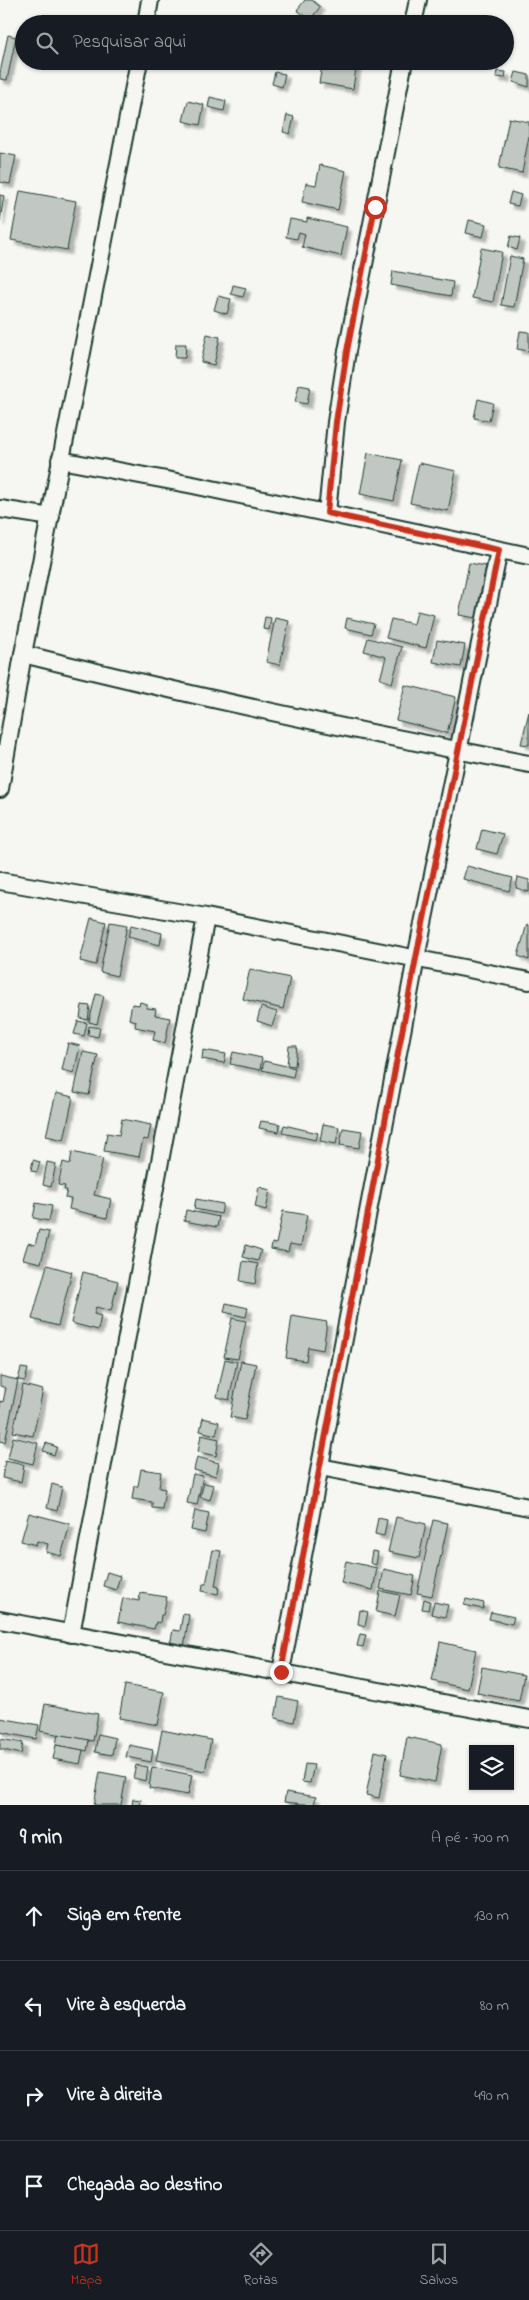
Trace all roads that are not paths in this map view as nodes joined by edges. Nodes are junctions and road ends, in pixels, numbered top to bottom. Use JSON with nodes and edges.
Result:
{"nodes":[{"id":1,"x":150,"y":0,"type":"edge"},
{"id":2,"x":418,"y":0,"type":"edge"},
{"id":3,"x":148,"y":15,"type":"edge"},
{"id":4,"x":415,"y":15,"type":"edge"},
{"id":5,"x":137,"y":70,"type":"edge"},
{"id":6,"x":402,"y":70,"type":"edge"},
{"id":7,"x":60,"y":460,"type":"junction"},
{"id":8,"x":0,"y":509,"type":"edge"},
{"id":9,"x":327,"y":513,"type":"junction"},
{"id":10,"x":51,"y":517,"type":"junction"},
{"id":11,"x":499,"y":550,"type":"junction"},
{"id":12,"x":529,"y":556,"type":"edge"},
{"id":13,"x":23,"y":654,"type":"junction"},
{"id":14,"x":458,"y":750,"type":"junction"},
{"id":15,"x":529,"y":764,"type":"edge"},
{"id":16,"x":0,"y":789,"type":"edge"},
{"id":17,"x":0,"y":880,"type":"edge"},
{"id":18,"x":206,"y":917,"type":"junction"},
{"id":19,"x":416,"y":958,"type":"junction"},
{"id":20,"x":529,"y":981,"type":"edge"},
{"id":21,"x":320,"y":1466,"type":"junction"},
{"id":22,"x":529,"y":1507,"type":"edge"},
{"id":23,"x":0,"y":1620,"type":"edge"},
{"id":24,"x":71,"y":1634,"type":"junction"},
{"id":25,"x":281,"y":1672,"type":"junction"},
{"id":26,"x":529,"y":1719,"type":"edge"}],
"edges":[{"from":1,"to":3,"type":"street"},
{"from":2,"to":4,"type":"street"},
{"from":5,"to":7,"type":"street"},
{"from":6,"to":9,"type":"street"},
{"from":7,"to":9,"type":"street"},
{"from":7,"to":10,"type":"street"},
{"from":8,"to":10,"type":"street"},
{"from":9,"to":11,"type":"street"},
{"from":10,"to":13,"type":"street"},
{"from":11,"to":12,"type":"street"},
{"from":11,"to":14,"type":"street"},
{"from":13,"to":14,"type":"street"},
{"from":13,"to":16,"type":"street"},
{"from":14,"to":15,"type":"street"},
{"from":14,"to":19,"type":"street"},
{"from":17,"to":18,"type":"street"},
{"from":18,"to":19,"type":"street"},
{"from":18,"to":24,"type":"street"},
{"from":19,"to":20,"type":"street"},
{"from":19,"to":21,"type":"street"},
{"from":21,"to":22,"type":"street"},
{"from":21,"to":25,"type":"street"},
{"from":23,"to":24,"type":"street"},
{"from":24,"to":25,"type":"street"},
{"from":25,"to":26,"type":"street"}]}
